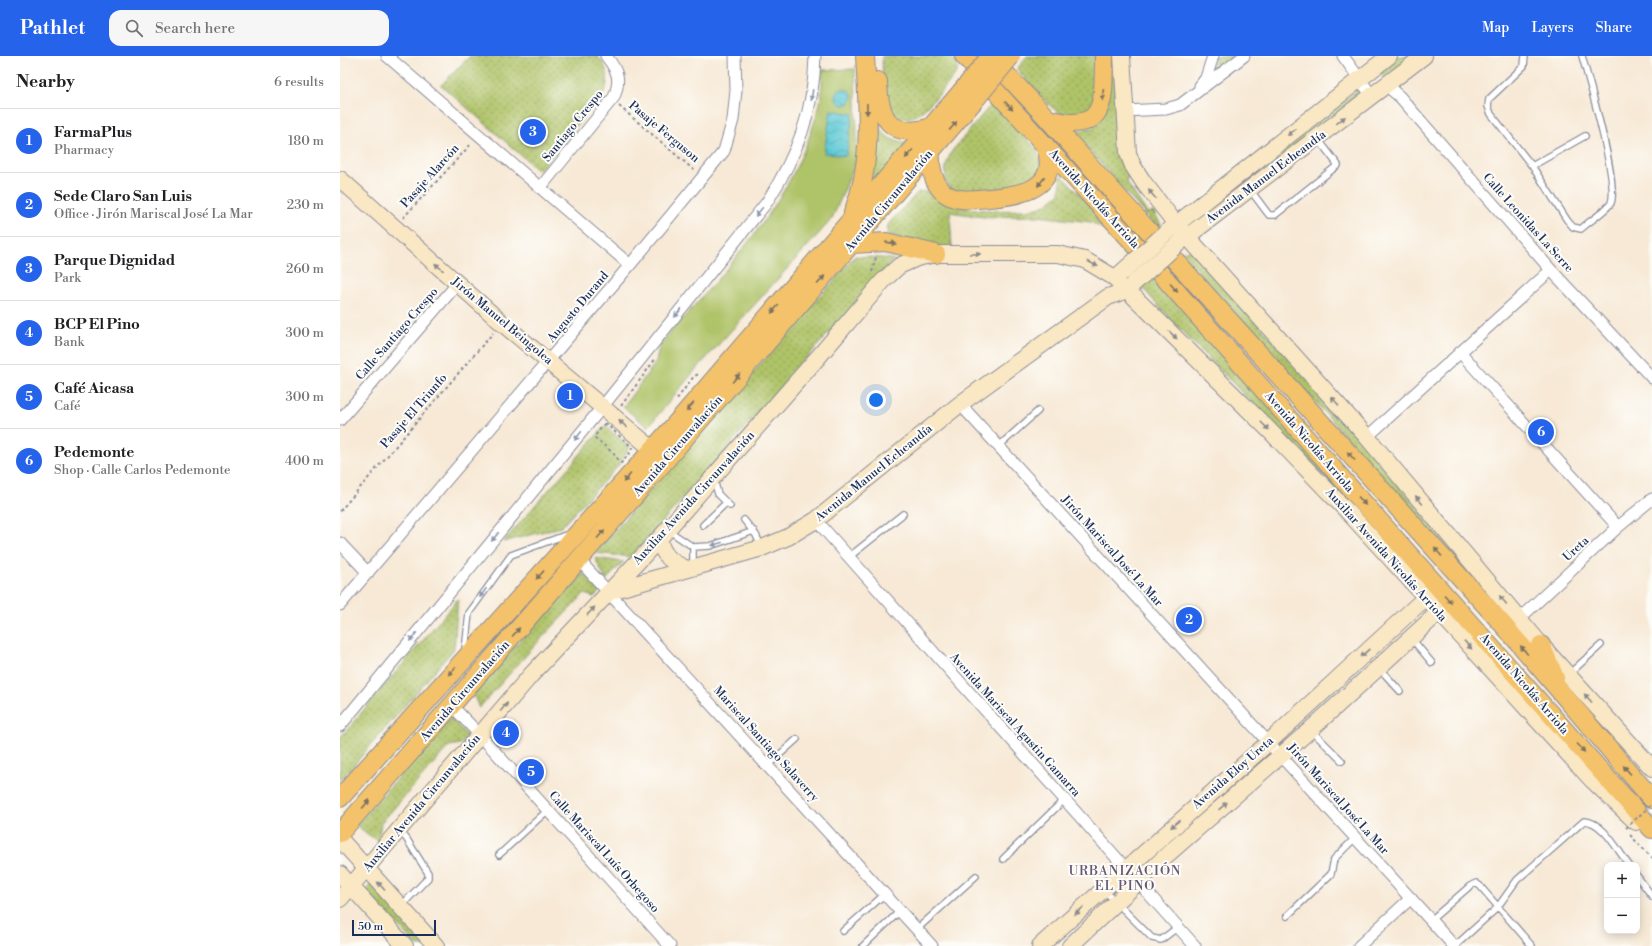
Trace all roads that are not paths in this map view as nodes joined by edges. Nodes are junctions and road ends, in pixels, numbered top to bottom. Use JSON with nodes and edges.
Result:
{"nodes":[{"id":1,"x":387,"y":56,"type":"edge"},
{"id":2,"x":606,"y":56,"type":"edge"},
{"id":3,"x":735,"y":56,"type":"edge"},
{"id":4,"x":815,"y":56,"type":"edge"},
{"id":5,"x":866,"y":56,"type":"edge"},
{"id":6,"x":877,"y":56,"type":"edge"},
{"id":7,"x":964,"y":56,"type":"edge"},
{"id":8,"x":990,"y":56,"type":"edge"},
{"id":9,"x":1011,"y":56,"type":"edge"},
{"id":10,"x":1104,"y":56,"type":"edge"},
{"id":11,"x":1122,"y":56,"type":"edge"},
{"id":12,"x":1213,"y":56,"type":"edge"},
{"id":13,"x":1244,"y":56,"type":"edge"},
{"id":14,"x":1343,"y":56,"type":"edge"},
{"id":15,"x":1389,"y":56,"type":"edge"},
{"id":16,"x":1424,"y":56,"type":"edge"},
{"id":17,"x":1525,"y":56,"type":"edge"},
{"id":18,"x":1582,"y":56,"type":"edge"},
{"id":19,"x":1360,"y":78,"type":"junction"},
{"id":20,"x":1386,"y":85,"type":"junction"},
{"id":21,"x":1195,"y":94,"type":"junction"},
{"id":22,"x":967,"y":96,"type":"junction"},
{"id":23,"x":1372,"y":96,"type":"junction"},
{"id":24,"x":1124,"y":111,"type":"junction"},
{"id":25,"x":1048,"y":119,"type":"junction"},
{"id":26,"x":931,"y":127,"type":"junction"},
{"id":27,"x":1585,"y":136,"type":"dead end"},
{"id":28,"x":1318,"y":138,"type":"junction"},
{"id":29,"x":1045,"y":145,"type":"junction"},
{"id":30,"x":932,"y":151,"type":"junction"},
{"id":31,"x":1532,"y":166,"type":"junction"},
{"id":32,"x":340,"y":179,"type":"edge"},
{"id":33,"x":540,"y":188,"type":"junction"},
{"id":34,"x":1250,"y":190,"type":"junction"},
{"id":35,"x":846,"y":227,"type":"junction"},
{"id":36,"x":1173,"y":227,"type":"junction"},
{"id":37,"x":1184,"y":239,"type":"junction"},
{"id":38,"x":852,"y":244,"type":"junction"},
{"id":39,"x":936,"y":254,"type":"junction"},
{"id":40,"x":630,"y":265,"type":"junction"},
{"id":41,"x":1551,"y":270,"type":"junction"},
{"id":42,"x":1118,"y":276,"type":"junction"},
{"id":43,"x":458,"y":283,"type":"junction"},
{"id":44,"x":1130,"y":287,"type":"junction"},
{"id":45,"x":1108,"y":297,"type":"junction"},
{"id":46,"x":1460,"y":352,"type":"junction"},
{"id":47,"x":549,"y":361,"type":"junction"},
{"id":48,"x":1652,"y":378,"type":"edge"},
{"id":49,"x":354,"y":403,"type":"junction"},
{"id":50,"x":960,"y":404,"type":"junction"},
{"id":51,"x":603,"y":406,"type":"junction"},
{"id":52,"x":340,"y":407,"type":"edge"},
{"id":53,"x":1038,"y":411,"type":"dead end"},
{"id":54,"x":340,"y":420,"type":"edge"},
{"id":55,"x":1367,"y":437,"type":"junction"},
{"id":56,"x":999,"y":446,"type":"junction"},
{"id":57,"x":659,"y":455,"type":"junction"},
{"id":58,"x":714,"y":476,"type":"junction"},
{"id":59,"x":1652,"y":499,"type":"edge"},
{"id":60,"x":903,"y":514,"type":"dead end"},
{"id":61,"x":744,"y":520,"type":"dead end"},
{"id":62,"x":816,"y":520,"type":"junction"},
{"id":63,"x":703,"y":525,"type":"dead end"},
{"id":64,"x":1618,"y":527,"type":"junction"},
{"id":65,"x":582,"y":529,"type":"junction"},
{"id":66,"x":754,"y":531,"type":"junction"},
{"id":67,"x":664,"y":534,"type":"junction"},
{"id":68,"x":690,"y":539,"type":"dead end"},
{"id":69,"x":340,"y":543,"type":"edge"},
{"id":70,"x":685,"y":543,"type":"junction"},
{"id":71,"x":693,"y":547,"type":"junction"},
{"id":72,"x":762,"y":548,"type":"junction"},
{"id":73,"x":849,"y":558,"type":"junction"},
{"id":74,"x":579,"y":560,"type":"junction"},
{"id":75,"x":690,"y":568,"type":"junction"},
{"id":76,"x":368,"y":573,"type":"junction"},
{"id":77,"x":610,"y":592,"type":"junction"},
{"id":78,"x":1425,"y":598,"type":"junction"},
{"id":79,"x":340,"y":605,"type":"edge"},
{"id":80,"x":1438,"y":613,"type":"junction"},
{"id":81,"x":1519,"y":619,"type":"junction"},
{"id":82,"x":1388,"y":632,"type":"junction"},
{"id":83,"x":1405,"y":642,"type":"junction"},
{"id":84,"x":1541,"y":645,"type":"junction"},
{"id":85,"x":1601,"y":645,"type":"dead end"},
{"id":86,"x":465,"y":656,"type":"junction"},
{"id":87,"x":1432,"y":663,"type":"dead end"},
{"id":88,"x":1378,"y":667,"type":"junction"},
{"id":89,"x":1568,"y":676,"type":"junction"},
{"id":90,"x":1400,"y":691,"type":"dead end"},
{"id":91,"x":1562,"y":695,"type":"junction"},
{"id":92,"x":1317,"y":698,"type":"junction"},
{"id":93,"x":452,"y":706,"type":"junction"},
{"id":94,"x":1330,"y":711,"type":"junction"},
{"id":95,"x":340,"y":726,"type":"edge"},
{"id":96,"x":1310,"y":730,"type":"junction"},
{"id":97,"x":480,"y":735,"type":"junction"},
{"id":98,"x":797,"y":739,"type":"dead end"},
{"id":99,"x":1269,"y":742,"type":"junction"},
{"id":100,"x":1281,"y":756,"type":"junction"},
{"id":101,"x":1342,"y":761,"type":"dead end"},
{"id":102,"x":1651,"y":764,"type":"edge"},
{"id":103,"x":768,"y":765,"type":"junction"},
{"id":104,"x":1230,"y":776,"type":"junction"},
{"id":105,"x":1242,"y":790,"type":"junction"},
{"id":106,"x":340,"y":798,"type":"edge"},
{"id":107,"x":1650,"y":798,"type":"edge"},
{"id":108,"x":1064,"y":800,"type":"junction"},
{"id":109,"x":548,"y":810,"type":"junction"},
{"id":110,"x":1652,"y":829,"type":"edge"},
{"id":111,"x":399,"y":830,"type":"junction"},
{"id":112,"x":340,"y":833,"type":"edge"},
{"id":113,"x":1652,"y":837,"type":"edge"},
{"id":114,"x":1355,"y":838,"type":"junction"},
{"id":115,"x":340,"y":839,"type":"edge"},
{"id":116,"x":1156,"y":841,"type":"junction"},
{"id":117,"x":1168,"y":854,"type":"junction"},
{"id":118,"x":499,"y":855,"type":"dead end"},
{"id":119,"x":1003,"y":859,"type":"dead end"},
{"id":120,"x":1627,"y":862,"type":"edge"},
{"id":121,"x":366,"y":869,"type":"junction"},
{"id":122,"x":1125,"y":870,"type":"junction"},
{"id":123,"x":340,"y":874,"type":"edge"},
{"id":124,"x":976,"y":876,"type":"dead end"},
{"id":125,"x":1640,"y":880,"type":"edge"},
{"id":126,"x":1138,"y":884,"type":"junction"},
{"id":127,"x":351,"y":886,"type":"junction"},
{"id":128,"x":1104,"y":889,"type":"junction"},
{"id":129,"x":885,"y":894,"type":"junction"},
{"id":130,"x":1652,"y":896,"type":"edge"},
{"id":131,"x":1411,"y":898,"type":"junction"},
{"id":132,"x":340,"y":899,"type":"edge"},
{"id":133,"x":1116,"y":904,"type":"junction"},
{"id":134,"x":400,"y":907,"type":"junction"},
{"id":135,"x":1498,"y":908,"type":"junction"},
{"id":136,"x":900,"y":912,"type":"junction"},
{"id":137,"x":1287,"y":916,"type":"dead end"},
{"id":138,"x":1431,"y":920,"type":"junction"},
{"id":139,"x":1178,"y":927,"type":"junction"},
{"id":140,"x":917,"y":929,"type":"junction"},
{"id":141,"x":843,"y":930,"type":"dead end"},
{"id":142,"x":1042,"y":945,"type":"edge"},
{"id":143,"x":406,"y":946,"type":"edge"},
{"id":144,"x":436,"y":946,"type":"edge"},
{"id":145,"x":670,"y":946,"type":"edge"},
{"id":146,"x":863,"y":946,"type":"edge"},
{"id":147,"x":932,"y":946,"type":"edge"},
{"id":148,"x":1070,"y":946,"type":"edge"},
{"id":149,"x":1195,"y":946,"type":"edge"},
{"id":150,"x":1359,"y":946,"type":"edge"},
{"id":151,"x":1454,"y":946,"type":"edge"},
{"id":152,"x":1532,"y":946,"type":"edge"}],
"edges":[{"from":1,"to":33,"type":"street"},
{"from":2,"to":33,"type":"street","name":"Santiago Crespo"},
{"from":3,"to":40,"type":"street","name":"Augusto Durand"},
{"from":4,"to":51,"type":"street","one_way":true},
{"from":5,"to":35,"type":"main road","one_way":true},
{"from":6,"to":26,"type":"main road"},
{"from":7,"to":29,"type":"main road","name":"Avenida Nicolás Arriola","one_way":true},
{"from":8,"to":22,"type":"main road","name":"Avenida Circunvalación","bridge":true},
{"from":8,"to":25,"type":"main road","name":"Avenida Nicolás Arriola"},
{"from":9,"to":22,"type":"main road","name":"Avenida Circunvalación","bridge":true},
{"from":10,"to":25,"type":"main road","one_way":true},
{"from":11,"to":24,"type":"street"},
{"from":12,"to":21,"type":"street"},
{"from":13,"to":21,"type":"street"},
{"from":14,"to":19,"type":"street"},
{"from":15,"to":19,"type":"street","name":"Avenida Manuel Echeandía"},
{"from":16,"to":20,"type":"street","name":"Avenida Manuel Echeandía"},
{"from":17,"to":31,"type":"lane"},
{"from":18,"to":31,"type":"lane"},
{"from":19,"to":23,"type":"street"},
{"from":19,"to":36,"type":"street","name":"Avenida Manuel Echeandía","one_way":true},
{"from":20,"to":23,"type":"street","name":"Avenida Manuel Echeandía"},
{"from":20,"to":41,"type":"street","name":"Calle Leonidas La Serre"},
{"from":21,"to":24,"type":"street"},
{"from":22,"to":26,"type":"main road","name":"Avenida Circunvalación"},
{"from":30,"to":22,"type":"main road","name":"Avenida Circunvalación","one_way":true},
{"from":28,"to":23,"type":"street","name":"Avenida Manuel Echeandía","one_way":true},
{"from":36,"to":24,"type":"street","one_way":true},
{"from":91,"to":25,"type":"main road","name":"Avenida Nicolás Arriola","one_way":true},
{"from":26,"to":35,"type":"main road","name":"Avenida Circunvalación","one_way":true},
{"from":27,"to":31,"type":"lane"},
{"from":28,"to":34,"type":"street","name":"Avenida Manuel Echeandía"},
{"from":28,"to":34,"type":"lane"},
{"from":29,"to":30,"type":"main road","one_way":true},
{"from":29,"to":110,"type":"main road","name":"Avenida Nicolás Arriola","one_way":true},
{"from":30,"to":38,"type":"main road","name":"Avenida Circunvalación"},
{"from":43,"to":32,"type":"street","name":"Jirón Manuel Beingolea","one_way":true},
{"from":33,"to":40,"type":"street"},
{"from":34,"to":37,"type":"street","name":"Avenida Manuel Echeandía"},
{"from":35,"to":57,"type":"main road","name":"Avenida Circunvalación","one_way":true},
{"from":36,"to":37,"type":"street"},
{"from":36,"to":42,"type":"street","name":"Avenida Manuel Echeandía","bridge":true},
{"from":37,"to":44,"type":"street","name":"Avenida Manuel Echeandía","bridge":true},
{"from":55,"to":37,"type":"street","one_way":true},
{"from":38,"to":39,"type":"main road","one_way":true},
{"from":57,"to":38,"type":"main road","name":"Avenida Circunvalación","one_way":true},
{"from":39,"to":42,"type":"street","name":"Auxiliar Avenida Circunvalación","one_way":true},
{"from":39,"to":58,"type":"street","name":"Auxiliar Avenida Circunvalación"},
{"from":40,"to":47,"type":"street","name":"Augusto Durand"},
{"from":41,"to":46,"type":"street"},
{"from":41,"to":48,"type":"street","name":"Calle Leonidas La Serre"},
{"from":42,"to":44,"type":"street","name":"Auxiliar Avenida Nicolás Arriola"},
{"from":42,"to":45,"type":"street","name":"Avenida Manuel Echeandía"},
{"from":43,"to":47,"type":"street","name":"Jirón Manuel Beingolea"},
{"from":43,"to":49,"type":"street","name":"Calle Santiago Crespo"},
{"from":44,"to":45,"type":"street","name":"Avenida Manuel Echeandía"},
{"from":44,"to":78,"type":"street","name":"Auxiliar Avenida Nicolás Arriola","one_way":true},
{"from":45,"to":50,"type":"street","name":"Avenida Manuel Echeandía"},
{"from":46,"to":55,"type":"street"},
{"from":46,"to":64,"type":"street"},
{"from":47,"to":51,"type":"street","name":"Jirón Manuel Beingolea"},
{"from":47,"to":76,"type":"street","name":"Augusto Durand"},
{"from":49,"to":52,"type":"street"},
{"from":49,"to":54,"type":"street","name":"Calle Santiago Crespo"},
{"from":50,"to":56,"type":"street","name":"Jirón Mariscal José La Mar"},
{"from":50,"to":62,"type":"street","name":"Avenida Manuel Echeandía"},
{"from":57,"to":51,"type":"street","name":"Jirón Manuel Beingolea","one_way":true},
{"from":51,"to":95,"type":"street","one_way":true},
{"from":53,"to":56,"type":"lane"},
{"from":81,"to":55,"type":"street","one_way":true},
{"from":56,"to":99,"type":"street","name":"Jirón Mariscal José La Mar"},
{"from":57,"to":65,"type":"main road","name":"Avenida Circunvalación","one_way":true},
{"from":74,"to":57,"type":"main road","name":"Avenida Circunvalación","one_way":true},
{"from":58,"to":63,"type":"lane"},
{"from":58,"to":67,"type":"street","name":"Auxiliar Avenida Circunvalación"},
{"from":59,"to":64,"type":"street","name":"Ureta"},
{"from":60,"to":73,"type":"lane"},
{"from":61,"to":66,"type":"lane"},
{"from":62,"to":72,"type":"street","name":"Avenida Manuel Echeandía"},
{"from":62,"to":73,"type":"street","name":"Avenida Mariscal Agustin Gamarra"},
{"from":64,"to":81,"type":"street","name":"Ureta"},
{"from":65,"to":86,"type":"main road","name":"Avenida Circunvalación","one_way":true},
{"from":65,"to":86,"type":"lane","one_way":true},
{"from":66,"to":71,"type":"lane","one_way":true},
{"from":66,"to":72,"type":"lane"},
{"from":67,"to":70,"type":"lane"},
{"from":67,"to":75,"type":"street"},
{"from":67,"to":77,"type":"street","name":"Auxiliar Avenida Circunvalación"},
{"from":68,"to":70,"type":"lane"},
{"from":69,"to":76,"type":"street"},
{"from":70,"to":71,"type":"lane"},
{"from":71,"to":75,"type":"lane"},
{"from":72,"to":75,"type":"street","name":"Avenida Manuel Echeandía"},
{"from":73,"to":108,"type":"street","name":"Avenida Mariscal Agustin Gamarra"},
{"from":74,"to":77,"type":"street","name":"Mariscal Santiago Salaverry"},
{"from":93,"to":74,"type":"main road","name":"Avenida Circunvalación","one_way":true},
{"from":75,"to":77,"type":"street","name":"Avenida Manuel Echeandía"},
{"from":76,"to":79,"type":"street","name":"Augusto Durand"},
{"from":97,"to":77,"type":"street","name":"Auxiliar Avenida Circunvalación","one_way":true},
{"from":77,"to":103,"type":"street","name":"Mariscal Santiago Salaverry"},
{"from":78,"to":80,"type":"street","name":"Auxiliar Avenida Nicolás Arriola"},
{"from":78,"to":82,"type":"street","name":"Avenida Eloy Ureta"},
{"from":80,"to":83,"type":"street","name":"Avenida Eloy Ureta"},
{"from":80,"to":113,"type":"street","name":"Auxiliar Avenida Nicolás Arriola","one_way":true},
{"from":81,"to":84,"type":"street"},
{"from":82,"to":83,"type":"street"},
{"from":82,"to":92,"type":"street","name":"Avenida Eloy Ureta","one_way":true},
{"from":83,"to":87,"type":"lane"},
{"from":83,"to":88,"type":"street","name":"Avenida Eloy Ureta"},
{"from":84,"to":89,"type":"street"},
{"from":84,"to":91,"type":"main road"},
{"from":85,"to":89,"type":"lane"},
{"from":86,"to":106,"type":"main road","name":"Avenida Circunvalación","one_way":true},
{"from":88,"to":90,"type":"lane"},
{"from":88,"to":94,"type":"street","name":"Avenida Eloy Ureta"},
{"from":102,"to":89,"type":"street","one_way":true},
{"from":107,"to":91,"type":"main road","name":"Avenida Nicolás Arriola","one_way":true},
{"from":92,"to":94,"type":"street"},
{"from":92,"to":99,"type":"street","name":"Avenida Eloy Ureta"},
{"from":93,"to":97,"type":"street","name":"Calle Mariscal Luís Orbegoso"},
{"from":112,"to":93,"type":"main road","name":"Avenida Circunvalación","one_way":true},
{"from":94,"to":96,"type":"street","name":"Avenida Eloy Ureta"},
{"from":96,"to":100,"type":"street","name":"Avenida Eloy Ureta"},
{"from":96,"to":101,"type":"lane"},
{"from":97,"to":109,"type":"street","name":"Calle Mariscal Luís Orbegoso"},
{"from":97,"to":111,"type":"street","name":"Auxiliar Avenida Circunvalación"},
{"from":98,"to":103,"type":"lane"},
{"from":99,"to":100,"type":"street","name":"Jirón Mariscal José La Mar"},
{"from":99,"to":104,"type":"street","name":"Avenida Eloy Ureta"},
{"from":100,"to":105,"type":"street","name":"Avenida Eloy Ureta"},
{"from":100,"to":114,"type":"street","name":"Jirón Mariscal José La Mar"},
{"from":103,"to":129,"type":"street","name":"Mariscal Santiago Salaverry"},
{"from":104,"to":105,"type":"street"},
{"from":104,"to":116,"type":"street","name":"Avenida Eloy Ureta","one_way":true},
{"from":117,"to":105,"type":"street","name":"Avenida Eloy Ureta","one_way":true},
{"from":108,"to":119,"type":"lane"},
{"from":108,"to":122,"type":"street","name":"Avenida Mariscal Agustin Gamarra"},
{"from":109,"to":118,"type":"lane"},
{"from":109,"to":145,"type":"street","name":"Calle Mariscal Luís Orbegoso"},
{"from":111,"to":121,"type":"street","name":"Auxiliar Avenida Circunvalación"},
{"from":111,"to":134,"type":"lane"},
{"from":114,"to":131,"type":"street","name":"Jirón Mariscal José La Mar"},
{"from":114,"to":137,"type":"lane"},
{"from":115,"to":121,"type":"street"},
{"from":116,"to":117,"type":"street"},
{"from":116,"to":122,"type":"street","name":"Avenida Eloy Ureta"},
{"from":117,"to":126,"type":"street","name":"Avenida Eloy Ureta"},
{"from":120,"to":135,"type":"lane"},
{"from":121,"to":127,"type":"street","name":"Auxiliar Avenida Circunvalación"},
{"from":134,"to":121,"type":"street","one_way":true},
{"from":122,"to":126,"type":"street","name":"Avenida Mariscal Agustin Gamarra"},
{"from":122,"to":128,"type":"street","name":"Avenida Eloy Ureta"},
{"from":123,"to":127,"type":"street"},
{"from":124,"to":140,"type":"lane"},
{"from":125,"to":130,"type":"lane"},
{"from":126,"to":133,"type":"street","name":"Avenida Eloy Ureta"},
{"from":126,"to":139,"type":"street","name":"Avenida Mariscal Agustin Gamarra"},
{"from":127,"to":132,"type":"street","name":"Auxiliar Avenida Circunvalación"},
{"from":127,"to":143,"type":"street"},
{"from":128,"to":133,"type":"lane"},
{"from":128,"to":142,"type":"street","name":"Avenida Eloy Ureta","one_way":true},
{"from":129,"to":136,"type":"street","name":"Mariscal Santiago Salaverry"},
{"from":129,"to":141,"type":"lane"},
{"from":131,"to":138,"type":"street","name":"Jirón Mariscal José La Mar"},
{"from":131,"to":150,"type":"street"},
{"from":133,"to":139,"type":"lane"},
{"from":133,"to":148,"type":"street","name":"Avenida Eloy Ureta"},
{"from":134,"to":144,"type":"street"},
{"from":135,"to":138,"type":"lane"},
{"from":135,"to":151,"type":"lane"},
{"from":135,"to":152,"type":"lane"},
{"from":136,"to":140,"type":"street","name":"Mariscal Santiago Salaverry"},
{"from":136,"to":146,"type":"lane"},
{"from":138,"to":151,"type":"street","name":"Jirón Mariscal José La Mar"},
{"from":139,"to":149,"type":"street","name":"Avenida Mariscal Agustin Gamarra"},
{"from":140,"to":147,"type":"street","name":"Mariscal Santiago Salaverry"}]}
